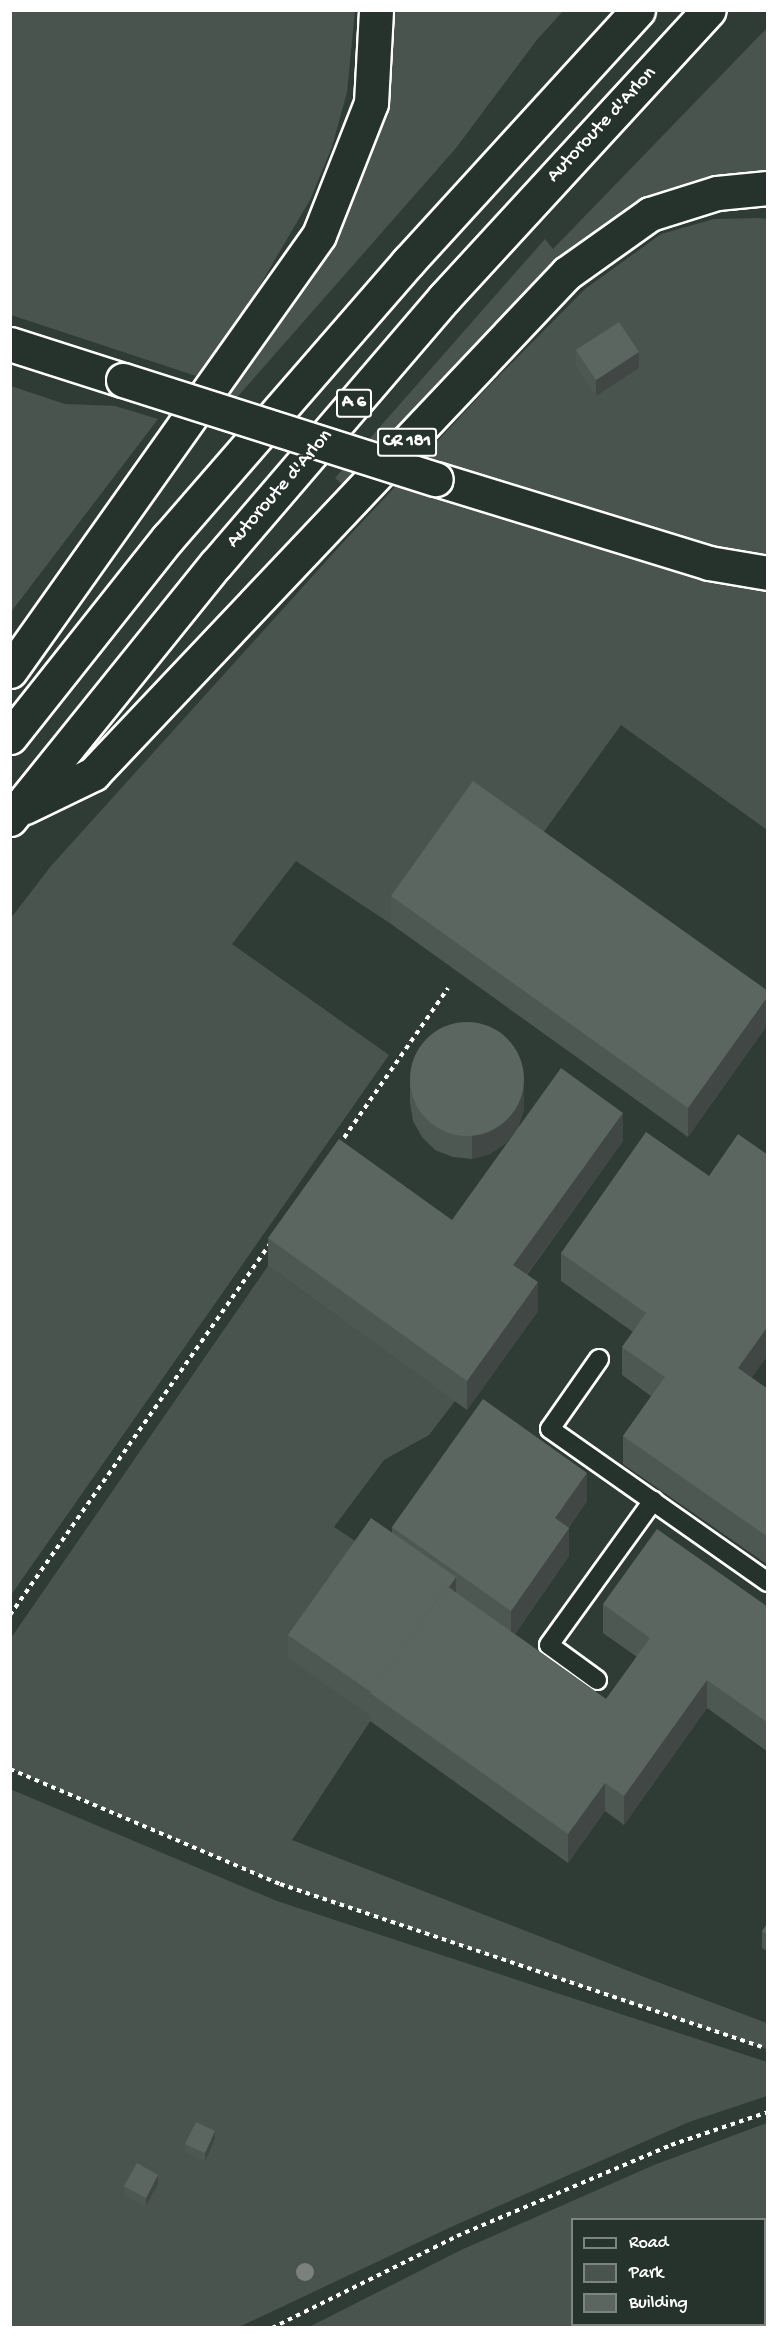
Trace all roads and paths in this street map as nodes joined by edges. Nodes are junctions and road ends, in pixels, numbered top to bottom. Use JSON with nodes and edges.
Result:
{"nodes":[{"id":1,"x":376,"y":10,"type":"edge"},
{"id":2,"x":638,"y":10,"type":"edge"},
{"id":3,"x":709,"y":10,"type":"edge"},
{"id":4,"x":768,"y":188,"type":"edge"},
{"id":5,"x":10,"y":344,"type":"edge"},
{"id":6,"x":768,"y":573,"type":"edge"},
{"id":7,"x":10,"y":671,"type":"edge"},
{"id":8,"x":10,"y":737,"type":"edge"},
{"id":9,"x":13,"y":815,"type":"edge"},
{"id":10,"x":448,"y":988,"type":"dead end"},
{"id":11,"x":332,"y":1155,"type":"edge"},
{"id":12,"x":277,"y":1233,"type":"edge"},
{"id":13,"x":599,"y":1359,"type":"dead end"},
{"id":14,"x":652,"y":1501,"type":"junction"},
{"id":15,"x":768,"y":1582,"type":"edge"},
{"id":16,"x":10,"y":1615,"type":"edge"},
{"id":17,"x":597,"y":1680,"type":"dead end"},
{"id":18,"x":10,"y":1769,"type":"edge"},
{"id":19,"x":768,"y":2049,"type":"edge"},
{"id":20,"x":768,"y":2112,"type":"edge"},
{"id":21,"x":272,"y":2328,"type":"edge"}],
"edges":[{"from":1,"to":7,"type":"main road"},
{"from":2,"to":8,"type":"main road","number":"A 6"},
{"from":3,"to":9,"type":"main road","name":"Autoroute d'Arlon","number":"A 6"},
{"from":4,"to":9,"type":"main road","number":"CR 181"},
{"from":5,"to":6,"type":"main road","number":"CR 181","bridge":true},
{"from":10,"to":11,"type":"path"},
{"from":12,"to":16,"type":"path"},
{"from":13,"to":14,"type":"lane"},
{"from":14,"to":15,"type":"lane"},
{"from":14,"to":17,"type":"lane"},
{"from":18,"to":19,"type":"path"},
{"from":20,"to":21,"type":"path"}]}
